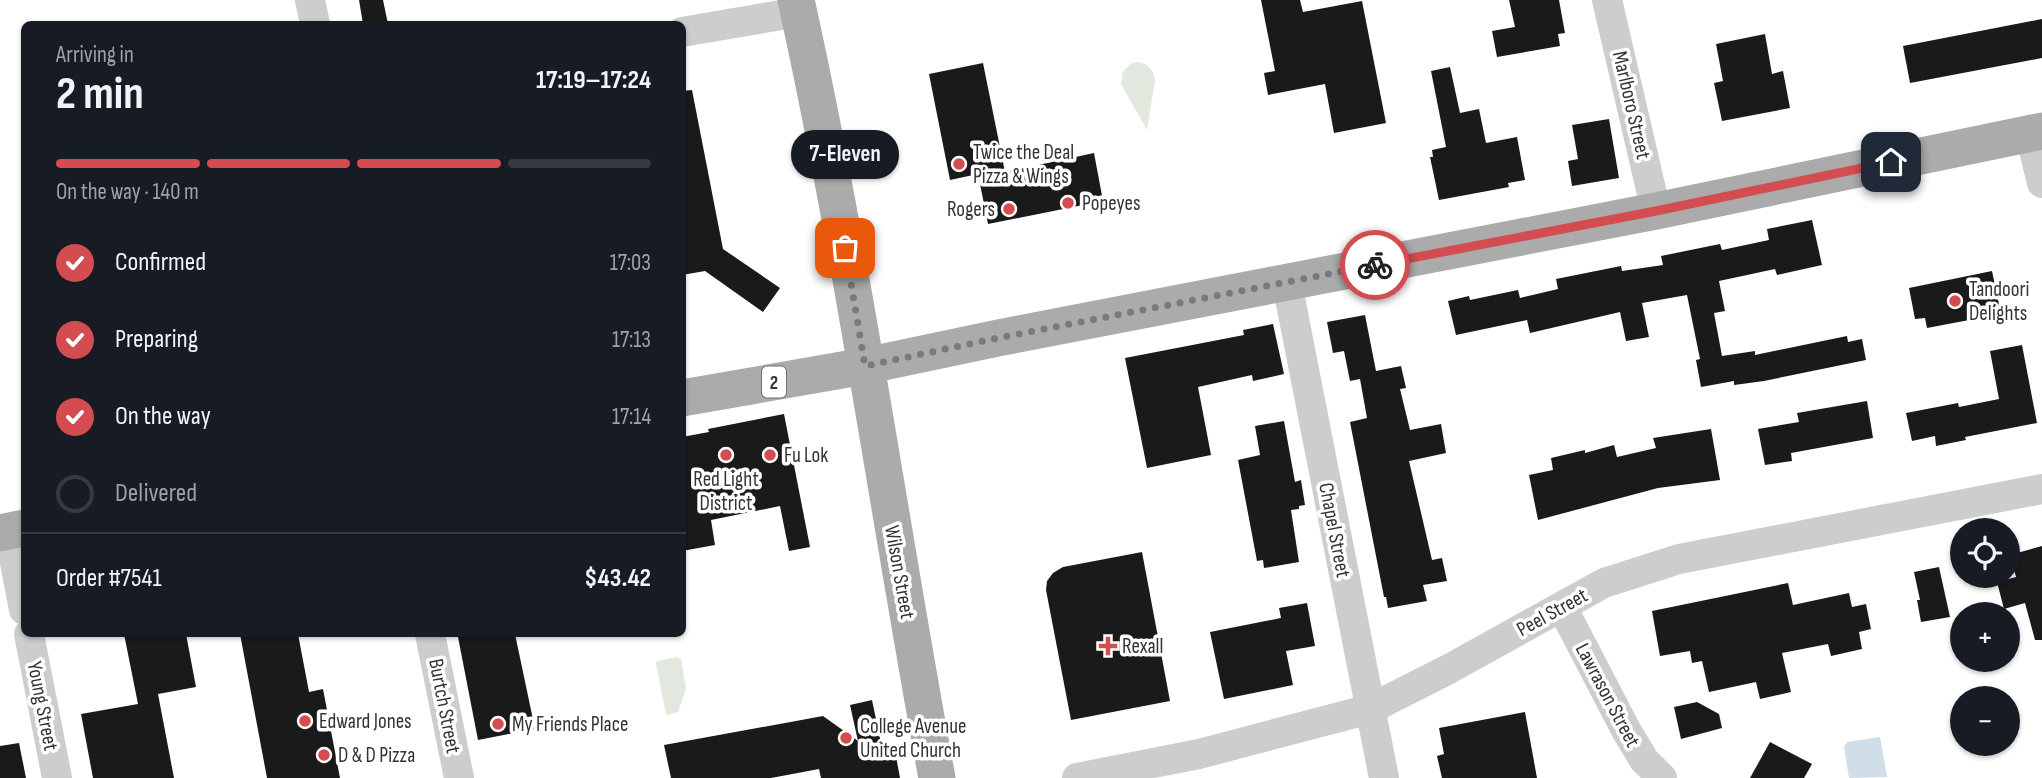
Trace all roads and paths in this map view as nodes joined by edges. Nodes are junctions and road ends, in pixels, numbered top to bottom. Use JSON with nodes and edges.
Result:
{"nodes":[{"id":1,"x":310,"y":0,"type":"edge"},
{"id":2,"x":1607,"y":0,"type":"edge"},
{"id":3,"x":797,"y":6,"type":"edge"},
{"id":4,"x":314,"y":21,"type":"edge"},
{"id":5,"x":686,"y":31,"type":"edge"},
{"id":6,"x":2036,"y":132,"type":"edge"},
{"id":7,"x":2042,"y":183,"type":"edge"},
{"id":8,"x":1656,"y":211,"type":"junction"},
{"id":9,"x":1287,"y":283,"type":"junction"},
{"id":10,"x":865,"y":366,"type":"junction"},
{"id":11,"x":686,"y":397,"type":"edge"},
{"id":12,"x":2042,"y":489,"type":"edge"},
{"id":13,"x":11,"y":530,"type":"edge"},
{"id":14,"x":21,"y":592,"type":"edge"},
{"id":15,"x":1562,"y":607,"type":"junction"},
{"id":16,"x":30,"y":637,"type":"edge"},
{"id":17,"x":431,"y":637,"type":"edge"},
{"id":18,"x":1370,"y":709,"type":"junction"},
{"id":19,"x":57,"y":778,"type":"edge"},
{"id":20,"x":459,"y":778,"type":"edge"},
{"id":21,"x":937,"y":778,"type":"edge"},
{"id":22,"x":1077,"y":778,"type":"edge"},
{"id":23,"x":1384,"y":778,"type":"edge"},
{"id":24,"x":1662,"y":778,"type":"edge"}],
"edges":[{"from":1,"to":4,"type":"street"},
{"from":2,"to":8,"type":"street","name":"Marlboro Street"},
{"from":3,"to":5,"type":"street"},
{"from":3,"to":10,"type":"main road","name":"Wilson Street"},
{"from":6,"to":7,"type":"street"},
{"from":6,"to":8,"type":"main road","number":"2"},
{"from":8,"to":9,"type":"main road","number":"2"},
{"from":9,"to":10,"type":"main road","number":"2"},
{"from":9,"to":18,"type":"street","name":"Chapel Street"},
{"from":10,"to":11,"type":"main road","number":"2"},
{"from":10,"to":21,"type":"main road","name":"Wilson Street"},
{"from":12,"to":15,"type":"street","name":"Peel Street"},
{"from":13,"to":14,"type":"street"},
{"from":15,"to":18,"type":"street","name":"Peel Street"},
{"from":15,"to":24,"type":"street","name":"Lawrason Street"},
{"from":16,"to":19,"type":"street","name":"Young Street"},
{"from":17,"to":20,"type":"street","name":"Burtch Street"},
{"from":18,"to":22,"type":"street","name":"Peel Street"},
{"from":18,"to":23,"type":"street","name":"Chapel Street"}]}
